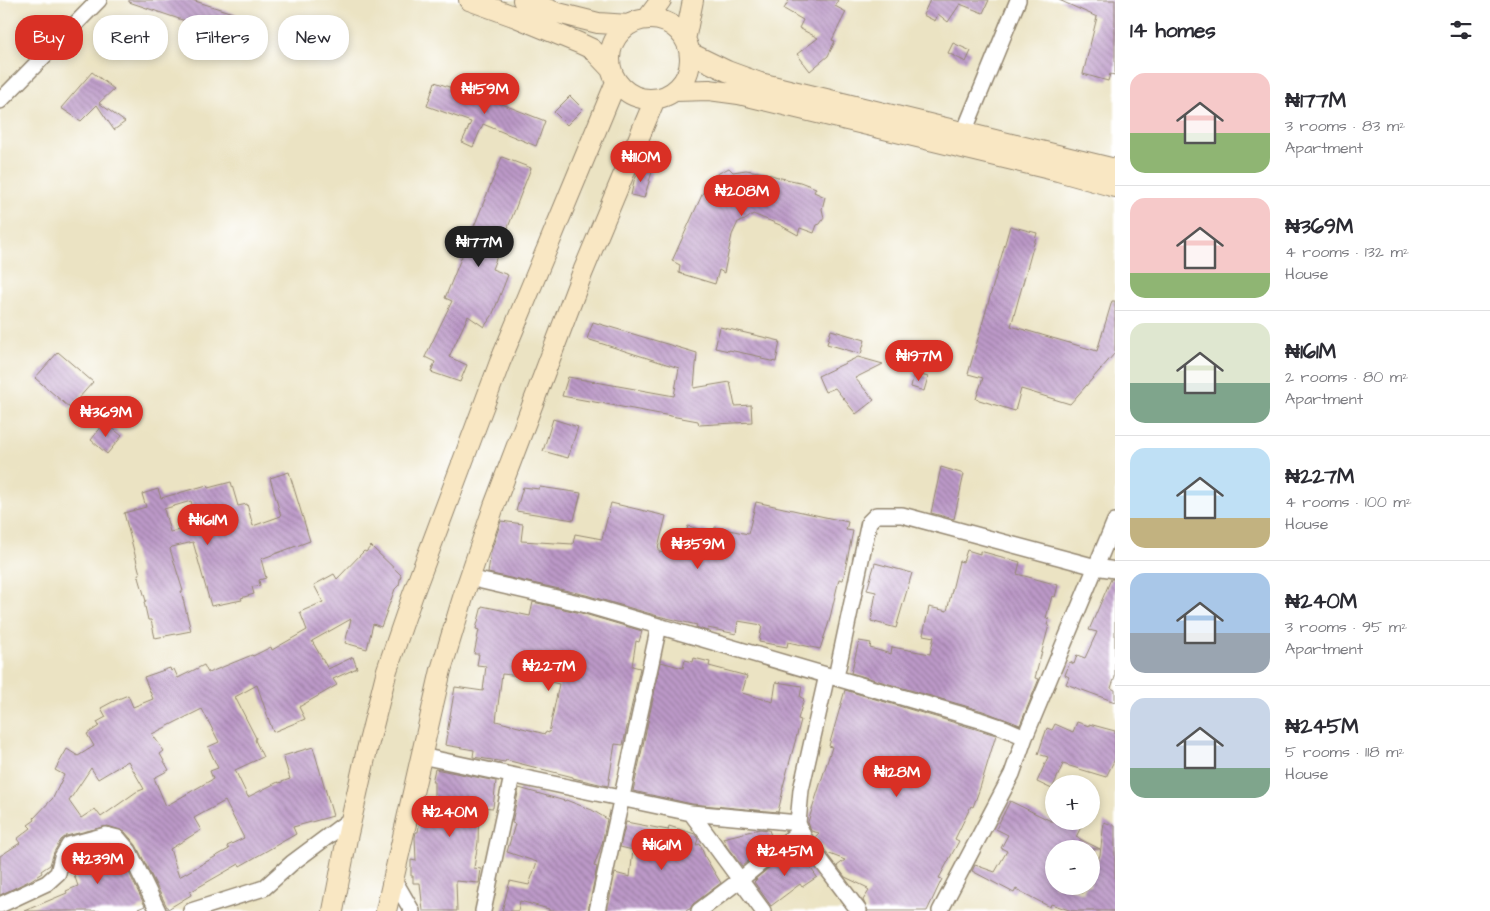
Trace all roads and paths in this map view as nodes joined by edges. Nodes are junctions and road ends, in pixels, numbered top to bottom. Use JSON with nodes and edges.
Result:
{"nodes":[{"id":1,"x":99,"y":0,"type":"edge"},
{"id":2,"x":469,"y":0,"type":"edge"},
{"id":3,"x":523,"y":0,"type":"edge"},
{"id":4,"x":661,"y":0,"type":"edge"},
{"id":5,"x":694,"y":0,"type":"edge"},
{"id":6,"x":1018,"y":0,"type":"edge"},
{"id":7,"x":638,"y":22,"type":"junction"},
{"id":8,"x":687,"y":46,"type":"junction"},
{"id":9,"x":613,"y":75,"type":"junction"},
{"id":10,"x":675,"y":91,"type":"junction"},
{"id":11,"x":655,"y":99,"type":"junction"},
{"id":12,"x":0,"y":101,"type":"edge"},
{"id":13,"x":964,"y":132,"type":"junction"},
{"id":14,"x":1115,"y":169,"type":"edge"},
{"id":15,"x":1115,"y":187,"type":"edge"},
{"id":16,"x":1115,"y":521,"type":"edge"},
{"id":17,"x":1096,"y":567,"type":"junction"},
{"id":18,"x":1115,"y":570,"type":"edge"},
{"id":19,"x":469,"y":578,"type":"junction"},
{"id":20,"x":659,"y":626,"type":"junction"},
{"id":21,"x":831,"y":676,"type":"junction"},
{"id":22,"x":1025,"y":738,"type":"junction"},
{"id":23,"x":421,"y":756,"type":"junction"},
{"id":24,"x":512,"y":776,"type":"junction"},
{"id":25,"x":621,"y":799,"type":"junction"},
{"id":26,"x":691,"y":813,"type":"junction"},
{"id":27,"x":351,"y":819,"type":"junction"},
{"id":28,"x":799,"y":826,"type":"junction"},
{"id":29,"x":393,"y":878,"type":"junction"},
{"id":30,"x":740,"y":880,"type":"junction"},
{"id":31,"x":0,"y":905,"type":"edge"},
{"id":32,"x":158,"y":911,"type":"edge"},
{"id":33,"x":191,"y":911,"type":"edge"},
{"id":34,"x":333,"y":911,"type":"edge"},
{"id":35,"x":386,"y":911,"type":"edge"},
{"id":36,"x":412,"y":911,"type":"edge"},
{"id":37,"x":483,"y":911,"type":"edge"},
{"id":38,"x":597,"y":911,"type":"edge"},
{"id":39,"x":699,"y":911,"type":"edge"},
{"id":40,"x":763,"y":911,"type":"edge"},
{"id":41,"x":859,"y":911,"type":"edge"},
{"id":42,"x":940,"y":911,"type":"edge"}],
"edges":[{"from":1,"to":12,"type":"street"},
{"from":2,"to":9,"type":"street"},
{"from":3,"to":7,"type":"street"},
{"from":4,"to":7,"type":"street"},
{"from":5,"to":8,"type":"street"},
{"from":6,"to":13,"type":"street"},
{"from":7,"to":8,"type":"street"},
{"from":7,"to":9,"type":"street"},
{"from":8,"to":10,"type":"street"},
{"from":8,"to":13,"type":"street"},
{"from":9,"to":11,"type":"street"},
{"from":9,"to":27,"type":"street"},
{"from":10,"to":11,"type":"street"},
{"from":10,"to":15,"type":"street"},
{"from":11,"to":19,"type":"street"},
{"from":13,"to":14,"type":"street"},
{"from":16,"to":17,"type":"street"},
{"from":17,"to":18,"type":"street"},
{"from":17,"to":21,"type":"street"},
{"from":17,"to":22,"type":"street"},
{"from":19,"to":20,"type":"street"},
{"from":19,"to":23,"type":"street"},
{"from":20,"to":21,"type":"street"},
{"from":20,"to":25,"type":"street"},
{"from":21,"to":22,"type":"street"},
{"from":21,"to":28,"type":"street"},
{"from":22,"to":42,"type":"street"},
{"from":23,"to":24,"type":"street"},
{"from":23,"to":29,"type":"street"},
{"from":24,"to":25,"type":"street"},
{"from":24,"to":37,"type":"street"},
{"from":25,"to":26,"type":"street"},
{"from":25,"to":38,"type":"street"},
{"from":26,"to":28,"type":"street"},
{"from":26,"to":30,"type":"street"},
{"from":27,"to":33,"type":"street"},
{"from":27,"to":34,"type":"street"},
{"from":28,"to":30,"type":"street"},
{"from":28,"to":41,"type":"street"},
{"from":29,"to":35,"type":"street"},
{"from":29,"to":36,"type":"street"},
{"from":30,"to":39,"type":"street"},
{"from":30,"to":40,"type":"street"},
{"from":31,"to":32,"type":"street"}]}
